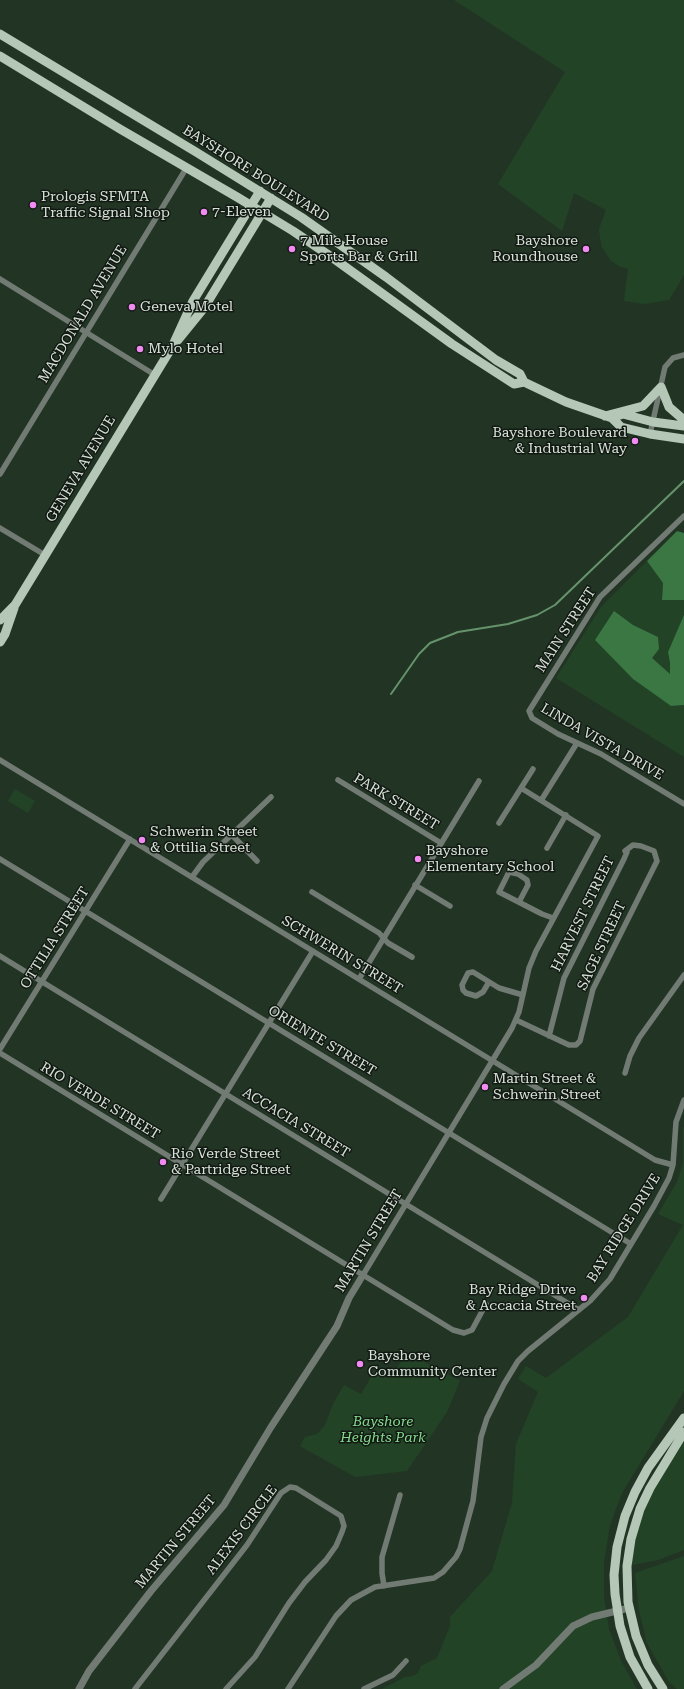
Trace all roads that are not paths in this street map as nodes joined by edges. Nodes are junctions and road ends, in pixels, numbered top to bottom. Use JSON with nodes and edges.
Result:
{"nodes":[{"id":1,"x":0,"y":34,"type":"edge"},
{"id":2,"x":0,"y":56,"type":"edge"},
{"id":3,"x":186,"y":167,"type":"junction"},
{"id":4,"x":260,"y":192,"type":"junction"},
{"id":5,"x":271,"y":198,"type":"junction"},
{"id":6,"x":251,"y":205,"type":"junction"},
{"id":7,"x":263,"y":212,"type":"junction"},
{"id":8,"x":0,"y":280,"type":"edge"},
{"id":9,"x":86,"y":333,"type":"junction"},
{"id":10,"x":172,"y":348,"type":"junction"},
{"id":11,"x":684,"y":355,"type":"edge"},
{"id":12,"x":155,"y":375,"type":"junction"},
{"id":13,"x":524,"y":382,"type":"junction"},
{"id":14,"x":661,"y":387,"type":"junction"},
{"id":15,"x":608,"y":417,"type":"junction"},
{"id":16,"x":684,"y":420,"type":"edge"},
{"id":17,"x":653,"y":422,"type":"junction"},
{"id":18,"x":684,"y":426,"type":"edge"},
{"id":19,"x":650,"y":434,"type":"junction"},
{"id":20,"x":684,"y":439,"type":"edge"},
{"id":21,"x":0,"y":474,"type":"edge"},
{"id":22,"x":684,"y":516,"type":"edge"},
{"id":23,"x":0,"y":528,"type":"edge"},
{"id":24,"x":45,"y":555,"type":"junction"},
{"id":25,"x":15,"y":605,"type":"junction"},
{"id":26,"x":0,"y":620,"type":"edge"},
{"id":27,"x":0,"y":642,"type":"edge"},
{"id":28,"x":530,"y":714,"type":"joint"},
{"id":29,"x":577,"y":743,"type":"junction"},
{"id":30,"x":0,"y":760,"type":"edge"},
{"id":31,"x":533,"y":769,"type":"dead end"},
{"id":32,"x":338,"y":780,"type":"dead end"},
{"id":33,"x":479,"y":781,"type":"dead end"},
{"id":34,"x":522,"y":788,"type":"junction"},
{"id":35,"x":271,"y":796,"type":"dead end"},
{"id":36,"x":542,"y":799,"type":"junction"},
{"id":37,"x":684,"y":804,"type":"edge"},
{"id":38,"x":566,"y":815,"type":"junction"},
{"id":39,"x":500,"y":823,"type":"dead end"},
{"id":40,"x":231,"y":834,"type":"junction"},
{"id":41,"x":130,"y":839,"type":"junction"},
{"id":42,"x":441,"y":843,"type":"junction"},
{"id":43,"x":547,"y":848,"type":"dead end"},
{"id":44,"x":625,"y":851,"type":"joint"},
{"id":45,"x":0,"y":859,"type":"edge"},
{"id":46,"x":257,"y":861,"type":"dead end"},
{"id":47,"x":192,"y":877,"type":"junction"},
{"id":48,"x":415,"y":885,"type":"junction"},
{"id":49,"x":312,"y":892,"type":"dead end"},
{"id":50,"x":519,"y":902,"type":"junction"},
{"id":51,"x":450,"y":906,"type":"dead end"},
{"id":52,"x":85,"y":911,"type":"junction"},
{"id":53,"x":553,"y":918,"type":"junction"},
{"id":54,"x":384,"y":938,"type":"junction"},
{"id":55,"x":313,"y":951,"type":"junction"},
{"id":56,"x":0,"y":956,"type":"edge"},
{"id":57,"x":412,"y":957,"type":"dead end"},
{"id":58,"x":684,"y":975,"type":"edge"},
{"id":59,"x":359,"y":979,"type":"junction"},
{"id":60,"x":42,"y":982,"type":"junction"},
{"id":61,"x":488,"y":982,"type":"junction"},
{"id":62,"x":682,"y":982,"type":"edge"},
{"id":63,"x":523,"y":995,"type":"junction"},
{"id":64,"x":516,"y":1020,"type":"junction"},
{"id":65,"x":269,"y":1023,"type":"junction"},
{"id":66,"x":549,"y":1036,"type":"junction"},
{"id":67,"x":0,"y":1049,"type":"edge"},
{"id":68,"x":0,"y":1054,"type":"edge"},
{"id":69,"x":492,"y":1061,"type":"junction"},
{"id":70,"x":625,"y":1073,"type":"dead end"},
{"id":71,"x":226,"y":1094,"type":"junction"},
{"id":72,"x":684,"y":1100,"type":"edge"},
{"id":73,"x":449,"y":1133,"type":"junction"},
{"id":74,"x":182,"y":1165,"type":"junction"},
{"id":75,"x":673,"y":1165,"type":"junction"},
{"id":76,"x":161,"y":1199,"type":"dead end"},
{"id":77,"x":406,"y":1204,"type":"junction"},
{"id":78,"x":631,"y":1244,"type":"junction"},
{"id":79,"x":363,"y":1275,"type":"junction"},
{"id":80,"x":486,"y":1304,"type":"dead end"},
{"id":81,"x":579,"y":1310,"type":"junction"},
{"id":82,"x":684,"y":1418,"type":"edge"},
{"id":83,"x":684,"y":1432,"type":"edge"},
{"id":84,"x":400,"y":1495,"type":"dead end"},
{"id":85,"x":384,"y":1586,"type":"junction"},
{"id":86,"x":629,"y":1608,"type":"junction"},
{"id":87,"x":617,"y":1610,"type":"junction"},
{"id":88,"x":406,"y":1661,"type":"dead end"},
{"id":89,"x":79,"y":1689,"type":"edge"},
{"id":90,"x":135,"y":1689,"type":"edge"},
{"id":91,"x":226,"y":1689,"type":"edge"},
{"id":92,"x":290,"y":1689,"type":"edge"},
{"id":93,"x":364,"y":1689,"type":"edge"},
{"id":94,"x":504,"y":1689,"type":"edge"},
{"id":95,"x":648,"y":1689,"type":"edge"},
{"id":96,"x":663,"y":1689,"type":"edge"}],
"edges":[{"from":1,"to":4,"type":"main road","name":"BAYSHORE BOULEVARD"},
{"from":2,"to":3,"type":"main road","name":"BAYSHORE BOULEVARD"},
{"from":3,"to":6,"type":"main road","name":"BAYSHORE BOULEVARD"},
{"from":3,"to":9,"type":"street","name":"MACDONALD AVENUE"},
{"from":4,"to":5,"type":"main road","name":"BAYSHORE BOULEVARD"},
{"from":4,"to":6,"type":"main road","name":"GENEVA AVENUE"},
{"from":5,"to":7,"type":"main road","name":"GENEVA AVENUE"},
{"from":5,"to":13,"type":"main road","name":"BAYSHORE BOULEVARD"},
{"from":6,"to":7,"type":"main road","name":"BAYSHORE BOULEVARD"},
{"from":6,"to":10,"type":"main road","name":"GENEVA AVENUE"},
{"from":7,"to":10,"type":"main road","name":"GENEVA AVENUE"},
{"from":7,"to":13,"type":"main road","name":"BAYSHORE BOULEVARD"},
{"from":8,"to":9,"type":"street"},
{"from":9,"to":12,"type":"street"},
{"from":9,"to":21,"type":"street","name":"MACDONALD AVENUE"},
{"from":10,"to":12,"type":"main road","name":"GENEVA AVENUE"},
{"from":11,"to":14,"type":"street"},
{"from":12,"to":24,"type":"main road","name":"GENEVA AVENUE"},
{"from":13,"to":15,"type":"main road","name":"BAYSHORE BOULEVARD"},
{"from":14,"to":15,"type":"main road"},
{"from":14,"to":16,"type":"main road"},
{"from":14,"to":17,"type":"street"},
{"from":15,"to":17,"type":"main road","name":"BAYSHORE BOULEVARD"},
{"from":15,"to":19,"type":"main road","name":"BAYSHORE BOULEVARD"},
{"from":17,"to":18,"type":"main road","name":"BAYSHORE BOULEVARD"},
{"from":17,"to":19,"type":"street"},
{"from":19,"to":20,"type":"main road","name":"BAYSHORE BOULEVARD"},
{"from":22,"to":28,"type":"street","name":"MAIN STREET"},
{"from":23,"to":24,"type":"street"},
{"from":24,"to":25,"type":"main road","name":"GENEVA AVENUE"},
{"from":25,"to":26,"type":"main road","name":"GENEVA AVENUE"},
{"from":25,"to":27,"type":"main road","name":"GENEVA AVENUE"},
{"from":28,"to":29,"type":"street","name":"LINDA VISTA DRIVE"},
{"from":29,"to":36,"type":"street"},
{"from":29,"to":37,"type":"street","name":"LINDA VISTA DRIVE"},
{"from":30,"to":41,"type":"street","name":"SCHWERIN STREET"},
{"from":31,"to":34,"type":"street"},
{"from":32,"to":42,"type":"street","name":"PARK STREET"},
{"from":33,"to":42,"type":"street"},
{"from":34,"to":36,"type":"street","name":"MARTIN STREET"},
{"from":34,"to":39,"type":"street"},
{"from":35,"to":40,"type":"street"},
{"from":36,"to":38,"type":"street","name":"MARTIN STREET"},
{"from":38,"to":43,"type":"street"},
{"from":38,"to":53,"type":"street","name":"MARTIN STREET"},
{"from":40,"to":46,"type":"street"},
{"from":40,"to":47,"type":"street"},
{"from":41,"to":47,"type":"street","name":"SCHWERIN STREET"},
{"from":41,"to":52,"type":"street","name":"OTTILIA STREET"},
{"from":42,"to":48,"type":"street"},
{"from":44,"to":66,"type":"street","name":"HARVEST STREET"},
{"from":44,"to":66,"type":"street","name":"SAGE STREET"},
{"from":45,"to":52,"type":"street","name":"ORIENTE STREET"},
{"from":47,"to":55,"type":"street","name":"SCHWERIN STREET"},
{"from":48,"to":51,"type":"street"},
{"from":48,"to":54,"type":"street"},
{"from":49,"to":54,"type":"street"},
{"from":50,"to":50,"type":"street"},
{"from":50,"to":53,"type":"street"},
{"from":52,"to":60,"type":"street","name":"OTTILIA STREET"},
{"from":52,"to":65,"type":"street","name":"ORIENTE STREET"},
{"from":53,"to":63,"type":"street","name":"MARTIN STREET"},
{"from":54,"to":57,"type":"street"},
{"from":54,"to":59,"type":"street"},
{"from":55,"to":59,"type":"street","name":"SCHWERIN STREET"},
{"from":55,"to":65,"type":"street"},
{"from":56,"to":60,"type":"street","name":"ACCACIA STREET"},
{"from":58,"to":62,"type":"street"},
{"from":59,"to":69,"type":"street","name":"SCHWERIN STREET"},
{"from":60,"to":67,"type":"street","name":"OTTILIA STREET"},
{"from":60,"to":71,"type":"street","name":"ACCACIA STREET"},
{"from":61,"to":61,"type":"street"},
{"from":61,"to":63,"type":"street"},
{"from":62,"to":70,"type":"street"},
{"from":63,"to":64,"type":"street","name":"MARTIN STREET"},
{"from":64,"to":66,"type":"street","name":"SAGE STREET"},
{"from":64,"to":69,"type":"street","name":"MARTIN STREET"},
{"from":65,"to":71,"type":"street"},
{"from":65,"to":73,"type":"street","name":"ORIENTE STREET"},
{"from":68,"to":74,"type":"street","name":"RIO VERDE STREET"},
{"from":69,"to":73,"type":"street","name":"MARTIN STREET"},
{"from":69,"to":75,"type":"street","name":"SCHWERIN STREET"},
{"from":71,"to":74,"type":"street"},
{"from":71,"to":77,"type":"street","name":"ACCACIA STREET"},
{"from":72,"to":75,"type":"street"},
{"from":73,"to":77,"type":"street","name":"MARTIN STREET"},
{"from":73,"to":78,"type":"street","name":"ORIENTE STREET"},
{"from":74,"to":76,"type":"street"},
{"from":74,"to":79,"type":"street","name":"RIO VERDE STREET"},
{"from":75,"to":78,"type":"street","name":"BAY RIDGE DRIVE"},
{"from":77,"to":79,"type":"street","name":"MARTIN STREET"},
{"from":77,"to":81,"type":"street","name":"ACCACIA STREET"},
{"from":78,"to":81,"type":"street","name":"BAY RIDGE DRIVE"},
{"from":79,"to":80,"type":"street","name":"RIO VERDE STREET"},
{"from":79,"to":89,"type":"street","name":"MARTIN STREET"},
{"from":81,"to":85,"type":"street","name":"BAY RIDGE DRIVE"},
{"from":82,"to":87,"type":"main road"},
{"from":83,"to":86,"type":"main road"},
{"from":84,"to":85,"type":"street"},
{"from":85,"to":92,"type":"street","name":"BAY RIDGE DRIVE"},
{"from":86,"to":87,"type":"street"},
{"from":86,"to":96,"type":"main road"},
{"from":87,"to":94,"type":"street"},
{"from":87,"to":95,"type":"main road"},
{"from":88,"to":93,"type":"street"},
{"from":90,"to":91,"type":"street","name":"ALEXIS CIRCLE"}]}
